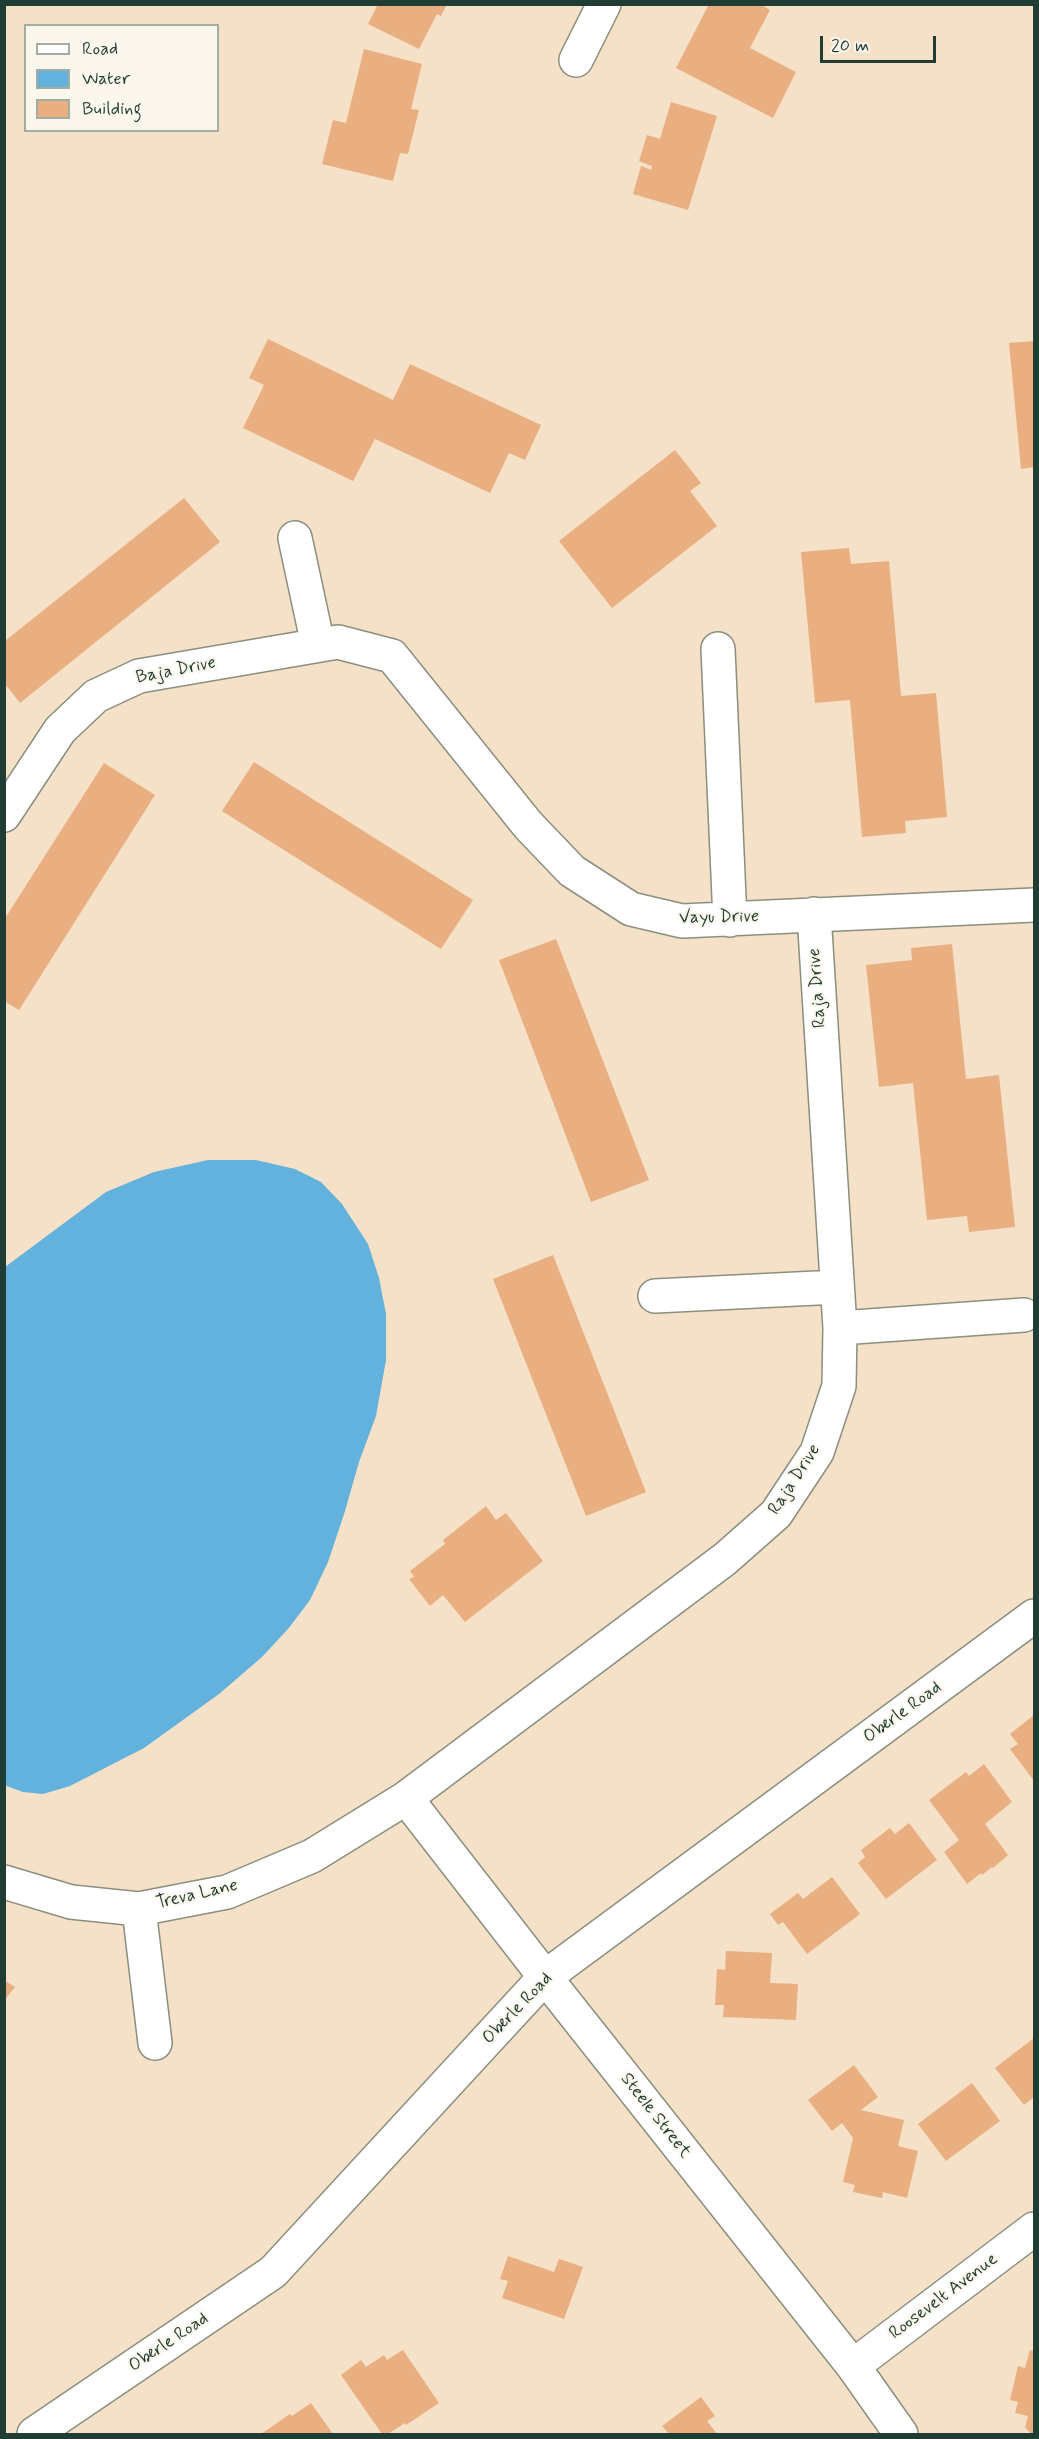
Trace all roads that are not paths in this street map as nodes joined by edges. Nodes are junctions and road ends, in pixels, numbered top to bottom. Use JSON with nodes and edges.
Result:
{"nodes":[{"id":1,"x":604,"y":4,"type":"edge"},
{"id":2,"x":576,"y":60,"type":"dead end"},
{"id":3,"x":295,"y":537,"type":"dead end"},
{"id":4,"x":328,"y":644,"type":"junction"},
{"id":5,"x":718,"y":649,"type":"dead end"},
{"id":6,"x":4,"y":815,"type":"edge"},
{"id":7,"x":1035,"y":905,"type":"edge"},
{"id":8,"x":814,"y":914,"type":"junction"},
{"id":9,"x":730,"y":920,"type":"junction"},
{"id":10,"x":837,"y":1287,"type":"junction"},
{"id":11,"x":655,"y":1296,"type":"dead end"},
{"id":12,"x":1024,"y":1315,"type":"dead end"},
{"id":13,"x":840,"y":1329,"type":"junction"},
{"id":14,"x":1035,"y":1616,"type":"edge"},
{"id":15,"x":406,"y":1798,"type":"junction"},
{"id":16,"x":4,"y":1882,"type":"edge"},
{"id":17,"x":139,"y":1909,"type":"junction"},
{"id":18,"x":545,"y":1977,"type":"junction"},
{"id":19,"x":155,"y":2043,"type":"dead end"},
{"id":20,"x":1035,"y":2229,"type":"edge"},
{"id":21,"x":853,"y":2366,"type":"junction"},
{"id":22,"x":34,"y":2434,"type":"edge"},
{"id":23,"x":901,"y":2434,"type":"edge"}],
"edges":[{"from":1,"to":2,"type":"street"},
{"from":3,"to":4,"type":"street"},
{"from":4,"to":6,"type":"street","name":"Baja Drive"},
{"from":4,"to":9,"type":"street","name":"Vayu Drive"},
{"from":5,"to":9,"type":"street"},
{"from":7,"to":8,"type":"street","name":"Vayu Drive"},
{"from":8,"to":9,"type":"street","name":"Vayu Drive"},
{"from":8,"to":10,"type":"street","name":"Raja Drive"},
{"from":10,"to":11,"type":"street"},
{"from":10,"to":13,"type":"street","name":"Raja Drive"},
{"from":12,"to":13,"type":"street"},
{"from":13,"to":15,"type":"street","name":"Raja Drive"},
{"from":14,"to":18,"type":"street","name":"Oberle Road"},
{"from":15,"to":17,"type":"street","name":"Treva Lane"},
{"from":15,"to":18,"type":"street","name":"Steele Street"},
{"from":16,"to":17,"type":"street","name":"Treva Lane"},
{"from":17,"to":19,"type":"street"},
{"from":18,"to":21,"type":"street","name":"Steele Street"},
{"from":18,"to":22,"type":"street","name":"Oberle Road"},
{"from":20,"to":21,"type":"street","name":"Roosevelt Avenue"},
{"from":21,"to":23,"type":"street","name":"Steele Street"}]}
